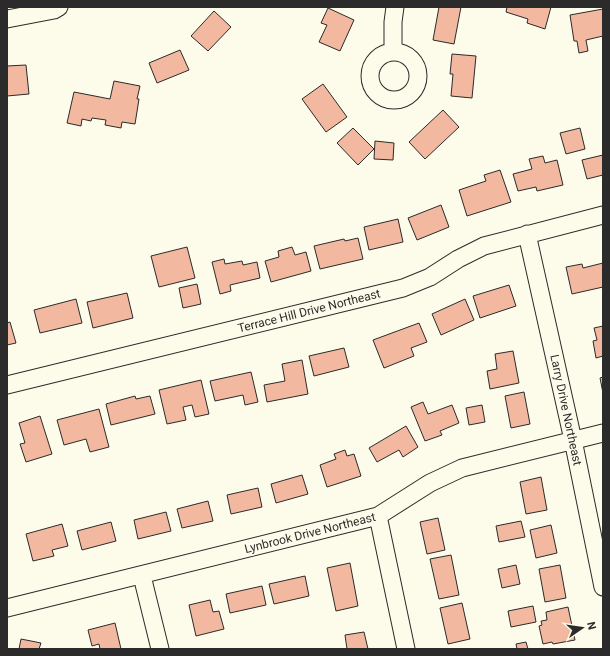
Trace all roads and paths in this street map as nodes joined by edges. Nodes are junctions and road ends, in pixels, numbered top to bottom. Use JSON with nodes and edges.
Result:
{"nodes":[{"id":1,"x":59,"y":7,"type":"edge"},
{"id":2,"x":395,"y":7,"type":"edge"},
{"id":3,"x":7,"y":19,"type":"edge"},
{"id":4,"x":393,"y":52,"type":"dead end"},
{"id":5,"x":603,"y":215,"type":"edge"},
{"id":6,"x":527,"y":234,"type":"junction"},
{"id":7,"x":7,"y":385,"type":"edge"},
{"id":8,"x":603,"y":433,"type":"edge"},
{"id":9,"x":573,"y":440,"type":"junction"},
{"id":10,"x":378,"y":516,"type":"junction"},
{"id":11,"x":142,"y":576,"type":"junction"},
{"id":12,"x":603,"y":587,"type":"edge"},
{"id":13,"x":7,"y":608,"type":"edge"},
{"id":14,"x":160,"y":649,"type":"edge"},
{"id":15,"x":406,"y":649,"type":"edge"}],
"edges":[{"from":1,"to":3,"type":"street"},
{"from":2,"to":4,"type":"street"},
{"from":5,"to":6,"type":"street","name":"Terrace Hill Drive Northeast"},
{"from":6,"to":7,"type":"street","name":"Terrace Hill Drive Northeast"},
{"from":6,"to":9,"type":"street","name":"Larry Drive Northeast"},
{"from":8,"to":9,"type":"street","name":"Lynbrook Drive Northeast"},
{"from":9,"to":10,"type":"street","name":"Lynbrook Drive Northeast"},
{"from":9,"to":12,"type":"street","name":"Larry Drive Northeast"},
{"from":10,"to":11,"type":"street","name":"Lynbrook Drive Northeast"},
{"from":10,"to":15,"type":"street"},
{"from":11,"to":13,"type":"street","name":"Lynbrook Drive Northeast"},
{"from":11,"to":14,"type":"street"}]}
